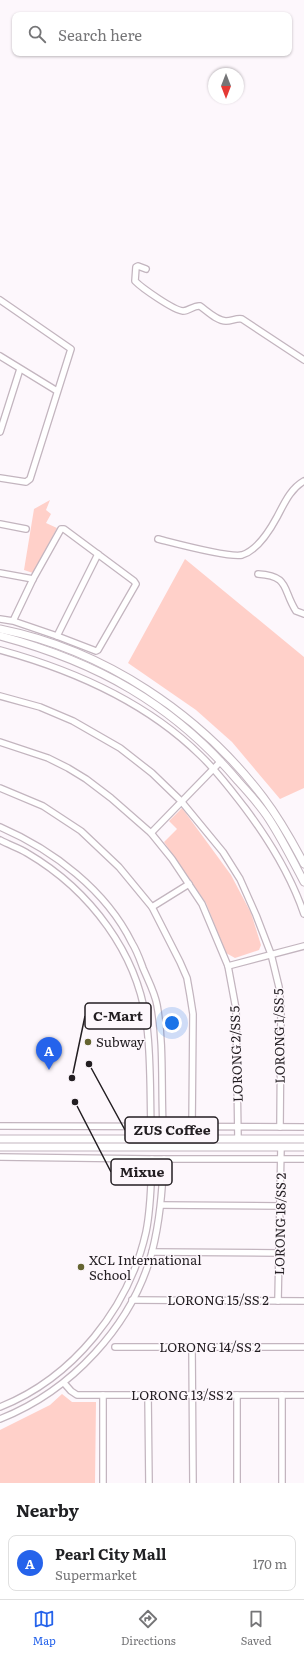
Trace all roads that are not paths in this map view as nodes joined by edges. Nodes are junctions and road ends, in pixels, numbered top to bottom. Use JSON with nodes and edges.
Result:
{"nodes":[{"id":1,"x":146,"y":269,"type":"dead end"},
{"id":2,"x":0,"y":300,"type":"edge"},
{"id":3,"x":0,"y":356,"type":"edge"},
{"id":4,"x":304,"y":360,"type":"edge"},
{"id":5,"x":20,"y":369,"type":"junction"},
{"id":6,"x":57,"y":391,"type":"junction"},
{"id":7,"x":0,"y":432,"type":"edge"},
{"id":8,"x":0,"y":478,"type":"edge"},
{"id":9,"x":304,"y":481,"type":"edge"},
{"id":10,"x":0,"y":524,"type":"edge"},
{"id":11,"x":26,"y":529,"type":"dead end"},
{"id":12,"x":158,"y":540,"type":"dead end"},
{"id":13,"x":98,"y":554,"type":"junction"},
{"id":14,"x":0,"y":573,"type":"edge"},
{"id":15,"x":258,"y":574,"type":"dead end"},
{"id":16,"x":33,"y":579,"type":"junction"},
{"id":17,"x":304,"y":614,"type":"edge"},
{"id":18,"x":0,"y":619,"type":"edge"},
{"id":19,"x":13,"y":621,"type":"junction"},
{"id":20,"x":0,"y":630,"type":"edge"},
{"id":21,"x":0,"y":636,"type":"edge"},
{"id":22,"x":57,"y":636,"type":"junction"},
{"id":23,"x":0,"y":650,"type":"edge"},
{"id":24,"x":0,"y":696,"type":"edge"},
{"id":25,"x":0,"y":742,"type":"edge"},
{"id":26,"x":221,"y":761,"type":"junction"},
{"id":27,"x":214,"y":770,"type":"junction"},
{"id":28,"x":0,"y":788,"type":"edge"},
{"id":29,"x":182,"y":801,"type":"junction"},
{"id":30,"x":0,"y":827,"type":"edge"},
{"id":31,"x":151,"y":833,"type":"junction"},
{"id":32,"x":0,"y":840,"type":"edge"},
{"id":33,"x":304,"y":864,"type":"edge"},
{"id":34,"x":304,"y":882,"type":"edge"},
{"id":35,"x":189,"y":884,"type":"junction"},
{"id":36,"x":152,"y":907,"type":"junction"},
{"id":37,"x":304,"y":914,"type":"edge"},
{"id":38,"x":304,"y":946,"type":"edge"},
{"id":39,"x":271,"y":954,"type":"junction"},
{"id":40,"x":228,"y":966,"type":"junction"},
{"id":41,"x":0,"y":1126,"type":"edge"},
{"id":42,"x":151,"y":1127,"type":"junction"},
{"id":43,"x":163,"y":1127,"type":"junction"},
{"id":44,"x":192,"y":1127,"type":"junction"},
{"id":45,"x":280,"y":1127,"type":"junction"},
{"id":46,"x":304,"y":1127,"type":"edge"},
{"id":47,"x":238,"y":1128,"type":"junction"},
{"id":48,"x":0,"y":1139,"type":"edge"},
{"id":49,"x":304,"y":1139,"type":"edge"},
{"id":50,"x":238,"y":1140,"type":"junction"},
{"id":51,"x":83,"y":1143,"type":"junction"},
{"id":52,"x":0,"y":1147,"type":"edge"},
{"id":53,"x":12,"y":1147,"type":"junction"},
{"id":54,"x":281,"y":1147,"type":"junction"},
{"id":55,"x":304,"y":1147,"type":"edge"},
{"id":56,"x":0,"y":1157,"type":"edge"},
{"id":57,"x":12,"y":1157,"type":"junction"},
{"id":58,"x":152,"y":1159,"type":"junction"},
{"id":59,"x":164,"y":1159,"type":"junction"},
{"id":60,"x":281,"y":1159,"type":"junction"},
{"id":61,"x":304,"y":1159,"type":"edge"},
{"id":62,"x":161,"y":1206,"type":"junction"},
{"id":63,"x":280,"y":1206,"type":"junction"},
{"id":64,"x":152,"y":1252,"type":"junction"},
{"id":65,"x":279,"y":1253,"type":"junction"},
{"id":66,"x":132,"y":1300,"type":"junction"},
{"id":67,"x":278,"y":1301,"type":"junction"},
{"id":68,"x":304,"y":1301,"type":"edge"},
{"id":69,"x":115,"y":1347,"type":"dead end"},
{"id":70,"x":192,"y":1347,"type":"junction"},
{"id":71,"x":304,"y":1347,"type":"edge"},
{"id":72,"x":64,"y":1383,"type":"junction"},
{"id":73,"x":103,"y":1395,"type":"junction"},
{"id":74,"x":148,"y":1395,"type":"junction"},
{"id":75,"x":193,"y":1395,"type":"junction"},
{"id":76,"x":237,"y":1395,"type":"junction"},
{"id":77,"x":282,"y":1395,"type":"junction"},
{"id":78,"x":304,"y":1395,"type":"edge"},
{"id":79,"x":0,"y":1407,"type":"edge"},
{"id":80,"x":0,"y":1419,"type":"edge"},
{"id":81,"x":103,"y":1483,"type":"edge"},
{"id":82,"x":149,"y":1483,"type":"edge"},
{"id":83,"x":193,"y":1483,"type":"edge"},
{"id":84,"x":237,"y":1483,"type":"edge"},
{"id":85,"x":282,"y":1483,"type":"edge"}],
"edges":[{"from":1,"to":4,"type":"street"},
{"from":2,"to":6,"type":"street"},
{"from":3,"to":5,"type":"street"},
{"from":5,"to":6,"type":"street"},
{"from":5,"to":7,"type":"street"},
{"from":6,"to":8,"type":"street"},
{"from":9,"to":12,"type":"street"},
{"from":10,"to":11,"type":"street"},
{"from":13,"to":16,"type":"street"},
{"from":13,"to":22,"type":"street"},
{"from":13,"to":22,"type":"street"},
{"from":14,"to":16,"type":"street"},
{"from":15,"to":17,"type":"street"},
{"from":16,"to":19,"type":"street"},
{"from":18,"to":19,"type":"street"},
{"from":19,"to":22,"type":"street"},
{"from":20,"to":33,"type":"street"},
{"from":21,"to":26,"type":"street"},
{"from":23,"to":27,"type":"street"},
{"from":24,"to":29,"type":"street","name":"LORONG 1/SS 5"},
{"from":25,"to":31,"type":"street","name":"LORONG 2/SS 5"},
{"from":26,"to":27,"type":"street"},
{"from":26,"to":34,"type":"street"},
{"from":27,"to":29,"type":"street"},
{"from":27,"to":37,"type":"street"},
{"from":28,"to":36,"type":"street"},
{"from":29,"to":31,"type":"street"},
{"from":29,"to":39,"type":"street","name":"LORONG 1/SS 5"},
{"from":30,"to":43,"type":"street"},
{"from":31,"to":35,"type":"street","name":"LORONG 2/SS 5"},
{"from":32,"to":42,"type":"street"},
{"from":35,"to":36,"type":"street"},
{"from":35,"to":40,"type":"street","name":"LORONG 2/SS 5"},
{"from":36,"to":44,"type":"street"},
{"from":38,"to":39,"type":"street"},
{"from":39,"to":40,"type":"street"},
{"from":39,"to":45,"type":"street","name":"LORONG 1/SS 5"},
{"from":40,"to":47,"type":"street","name":"LORONG 2/SS 5"},
{"from":41,"to":42,"type":"street"},
{"from":42,"to":43,"type":"street"},
{"from":43,"to":44,"type":"street"},
{"from":44,"to":47,"type":"street"},
{"from":45,"to":46,"type":"street"},
{"from":45,"to":47,"type":"street"},
{"from":47,"to":50,"type":"street","name":"LORONG 2/SS 5"},
{"from":48,"to":51,"type":"street"},
{"from":49,"to":50,"type":"street"},
{"from":50,"to":51,"type":"street"},
{"from":51,"to":53,"type":"street"},
{"from":51,"to":54,"type":"street"},
{"from":52,"to":53,"type":"street"},
{"from":53,"to":57,"type":"street"},
{"from":54,"to":55,"type":"street"},
{"from":54,"to":60,"type":"street","name":"LORONG 18/SS 2"},
{"from":56,"to":57,"type":"street"},
{"from":57,"to":58,"type":"street"},
{"from":58,"to":59,"type":"street"},
{"from":58,"to":79,"type":"street"},
{"from":59,"to":60,"type":"street"},
{"from":59,"to":62,"type":"street"},
{"from":60,"to":61,"type":"street"},
{"from":60,"to":63,"type":"street","name":"LORONG 18/SS 2"},
{"from":62,"to":63,"type":"street"},
{"from":62,"to":64,"type":"street"},
{"from":63,"to":65,"type":"street","name":"LORONG 18/SS 2"},
{"from":64,"to":65,"type":"street"},
{"from":64,"to":66,"type":"street"},
{"from":65,"to":67,"type":"street","name":"LORONG 18/SS 2"},
{"from":66,"to":67,"type":"street","name":"LORONG 15/SS 2"},
{"from":66,"to":72,"type":"street"},
{"from":67,"to":68,"type":"street","name":"LORONG 15/SS 2"},
{"from":69,"to":70,"type":"street","name":"LORONG 14/SS 2"},
{"from":70,"to":71,"type":"street","name":"LORONG 14/SS 2"},
{"from":70,"to":75,"type":"street"},
{"from":72,"to":73,"type":"street","name":"LORONG 13/SS 2"},
{"from":72,"to":80,"type":"street"},
{"from":73,"to":74,"type":"street","name":"LORONG 13/SS 2"},
{"from":73,"to":81,"type":"street"},
{"from":74,"to":75,"type":"street","name":"LORONG 13/SS 2"},
{"from":74,"to":82,"type":"street"},
{"from":75,"to":76,"type":"street","name":"LORONG 13/SS 2"},
{"from":75,"to":83,"type":"street"},
{"from":76,"to":77,"type":"street","name":"LORONG 13/SS 2"},
{"from":76,"to":84,"type":"street"},
{"from":77,"to":78,"type":"street","name":"LORONG 13/SS 2"},
{"from":77,"to":85,"type":"street"}]}
